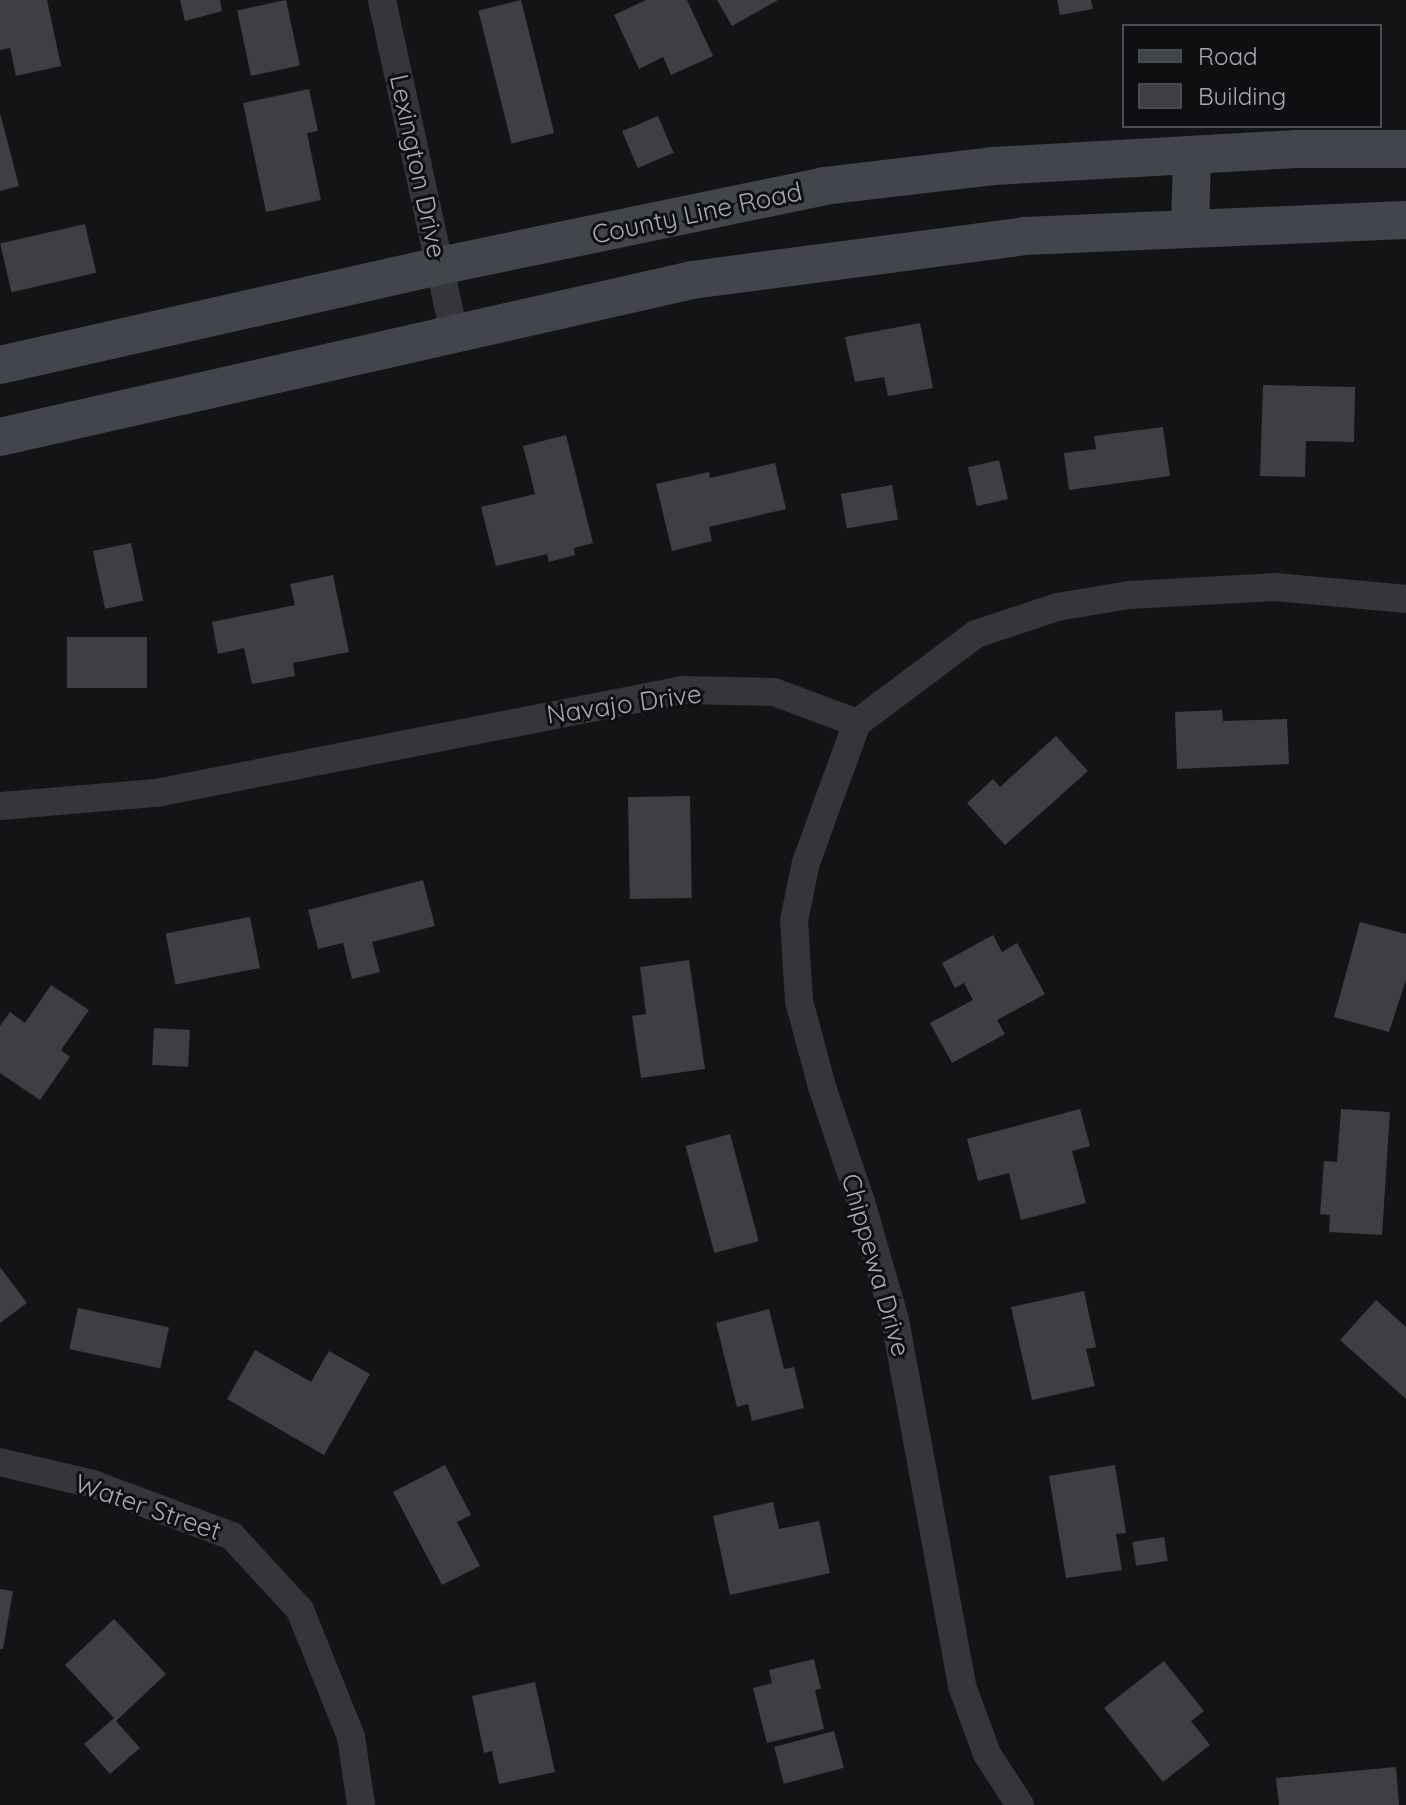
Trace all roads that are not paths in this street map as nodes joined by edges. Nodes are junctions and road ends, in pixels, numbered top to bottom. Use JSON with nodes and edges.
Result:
{"nodes":[{"id":1,"x":382,"y":0,"type":"edge"},
{"id":2,"x":1406,"y":149,"type":"edge"},
{"id":3,"x":1192,"y":155,"type":"junction"},
{"id":4,"x":1401,"y":219,"type":"edge"},
{"id":5,"x":1190,"y":228,"type":"junction"},
{"id":6,"x":439,"y":266,"type":"junction"},
{"id":7,"x":454,"y":332,"type":"junction"},
{"id":8,"x":0,"y":365,"type":"edge"},
{"id":9,"x":0,"y":437,"type":"edge"},
{"id":10,"x":1406,"y":599,"type":"edge"},
{"id":11,"x":857,"y":723,"type":"junction"},
{"id":12,"x":0,"y":806,"type":"edge"},
{"id":13,"x":0,"y":1462,"type":"edge"},
{"id":14,"x":361,"y":1805,"type":"edge"},
{"id":15,"x":1020,"y":1805,"type":"edge"}],
"edges":[{"from":1,"to":6,"type":"street","name":"Lexington Drive"},
{"from":2,"to":3,"type":"main road","name":"County Line Road"},
{"from":3,"to":5,"type":"main road"},
{"from":3,"to":6,"type":"main road","name":"County Line Road"},
{"from":4,"to":5,"type":"main road"},
{"from":5,"to":7,"type":"main road"},
{"from":6,"to":7,"type":"street","name":"Lexington Drive"},
{"from":6,"to":8,"type":"main road","name":"County Line Road"},
{"from":7,"to":9,"type":"main road"},
{"from":10,"to":11,"type":"street"},
{"from":11,"to":12,"type":"street","name":"Navajo Drive"},
{"from":11,"to":15,"type":"street","name":"Chippewa Drive"},
{"from":13,"to":14,"type":"street","name":"Water Street"}]}
